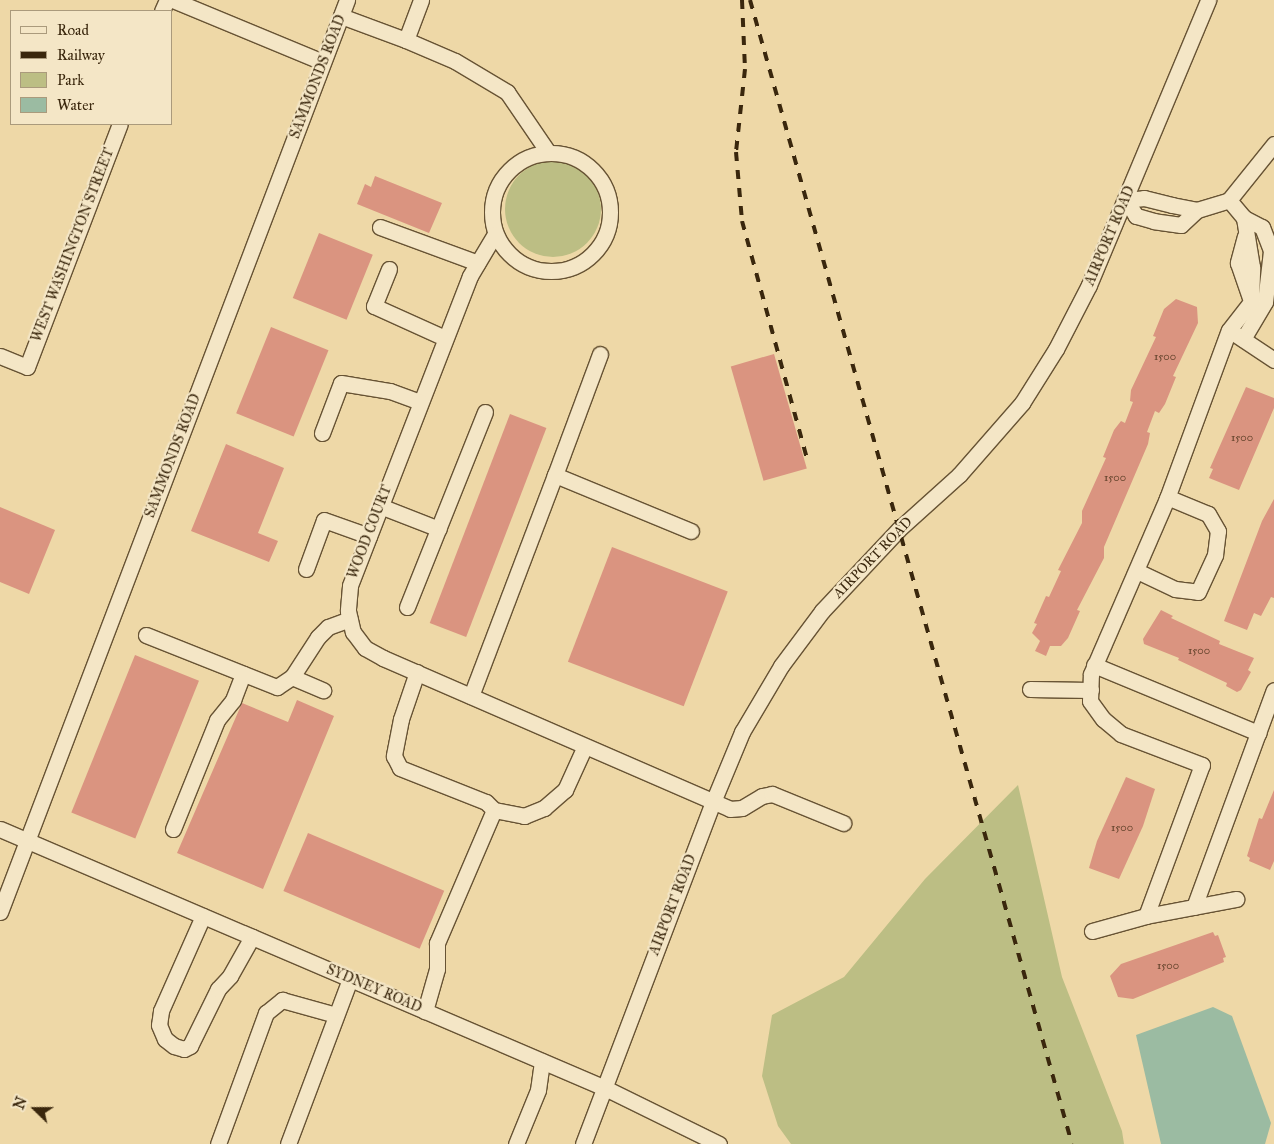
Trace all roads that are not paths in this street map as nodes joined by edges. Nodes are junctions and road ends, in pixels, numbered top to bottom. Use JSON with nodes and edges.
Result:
{"nodes":[{"id":1,"x":173,"y":0,"type":"edge"},
{"id":2,"x":347,"y":0,"type":"edge"},
{"id":3,"x":422,"y":0,"type":"edge"},
{"id":4,"x":1208,"y":0,"type":"edge"},
{"id":5,"x":341,"y":16,"type":"junction"},
{"id":6,"x":406,"y":40,"type":"junction"},
{"id":7,"x":323,"y":62,"type":"junction"},
{"id":8,"x":120,"y":125,"type":"edge"},
{"id":9,"x":1274,"y":144,"type":"edge"},
{"id":10,"x":548,"y":152,"type":"junction"},
{"id":11,"x":1126,"y":200,"type":"junction"},
{"id":12,"x":1229,"y":200,"type":"junction"},
{"id":13,"x":1249,"y":220,"type":"junction"},
{"id":14,"x":380,"y":227,"type":"dead end"},
{"id":15,"x":1274,"y":233,"type":"edge"},
{"id":16,"x":495,"y":234,"type":"junction"},
{"id":17,"x":478,"y":263,"type":"junction"},
{"id":18,"x":389,"y":269,"type":"dead end"},
{"id":19,"x":1274,"y":289,"type":"edge"},
{"id":20,"x":1263,"y":305,"type":"edge"},
{"id":21,"x":1230,"y":330,"type":"junction"},
{"id":22,"x":445,"y":338,"type":"junction"},
{"id":23,"x":1243,"y":339,"type":"junction"},
{"id":24,"x":600,"y":354,"type":"dead end"},
{"id":25,"x":0,"y":356,"type":"edge"},
{"id":26,"x":1274,"y":360,"type":"edge"},
{"id":27,"x":420,"y":402,"type":"junction"},
{"id":28,"x":485,"y":412,"type":"dead end"},
{"id":29,"x":322,"y":433,"type":"dead end"},
{"id":30,"x":555,"y":475,"type":"junction"},
{"id":31,"x":1167,"y":497,"type":"junction"},
{"id":32,"x":380,"y":506,"type":"junction"},
{"id":33,"x":439,"y":529,"type":"junction"},
{"id":34,"x":691,"y":531,"type":"dead end"},
{"id":35,"x":369,"y":536,"type":"junction"},
{"id":36,"x":306,"y":569,"type":"dead end"},
{"id":37,"x":1137,"y":571,"type":"junction"},
{"id":38,"x":407,"y":607,"type":"dead end"},
{"id":39,"x":350,"y":619,"type":"junction"},
{"id":40,"x":146,"y":635,"type":"dead end"},
{"id":41,"x":1094,"y":665,"type":"junction"},
{"id":42,"x":417,"y":672,"type":"junction"},
{"id":43,"x":244,"y":674,"type":"junction"},
{"id":44,"x":292,"y":677,"type":"junction"},
{"id":45,"x":1030,"y":689,"type":"dead end"},
{"id":46,"x":323,"y":690,"type":"dead end"},
{"id":47,"x":1091,"y":690,"type":"junction"},
{"id":48,"x":1274,"y":690,"type":"edge"},
{"id":49,"x":471,"y":696,"type":"junction"},
{"id":50,"x":1258,"y":733,"type":"junction"},
{"id":51,"x":585,"y":746,"type":"junction"},
{"id":52,"x":712,"y":802,"type":"junction"},
{"id":53,"x":494,"y":810,"type":"junction"},
{"id":54,"x":843,"y":823,"type":"dead end"},
{"id":55,"x":0,"y":829,"type":"edge"},
{"id":56,"x":174,"y":829,"type":"dead end"},
{"id":57,"x":26,"y":840,"type":"junction"},
{"id":58,"x":1236,"y":898,"type":"dead end"},
{"id":59,"x":1194,"y":907,"type":"junction"},
{"id":60,"x":0,"y":912,"type":"edge"},
{"id":61,"x":203,"y":916,"type":"junction"},
{"id":62,"x":1146,"y":916,"type":"junction"},
{"id":63,"x":1092,"y":931,"type":"dead end"},
{"id":64,"x":252,"y":937,"type":"junction"},
{"id":65,"x":350,"y":979,"type":"junction"},
{"id":66,"x":425,"y":1011,"type":"junction"},
{"id":67,"x":336,"y":1015,"type":"junction"},
{"id":68,"x":542,"y":1061,"type":"junction"},
{"id":69,"x":605,"y":1088,"type":"junction"},
{"id":70,"x":218,"y":1144,"type":"edge"},
{"id":71,"x":288,"y":1144,"type":"edge"},
{"id":72,"x":516,"y":1144,"type":"edge"},
{"id":73,"x":583,"y":1144,"type":"edge"},
{"id":74,"x":718,"y":1144,"type":"edge"}],
"edges":[{"from":1,"to":7,"type":"street"},
{"from":2,"to":5,"type":"street","name":"SAMMONDS ROAD"},
{"from":3,"to":6,"type":"street"},
{"from":4,"to":11,"type":"street","name":"AIRPORT ROAD"},
{"from":5,"to":6,"type":"street"},
{"from":5,"to":7,"type":"street","name":"SAMMONDS ROAD"},
{"from":6,"to":10,"type":"street"},
{"from":7,"to":57,"type":"street","name":"SAMMONDS ROAD"},
{"from":8,"to":25,"type":"street","name":"WEST WASHINGTON STREET"},
{"from":9,"to":12,"type":"street"},
{"from":10,"to":16,"type":"street"},
{"from":10,"to":16,"type":"street"},
{"from":11,"to":12,"type":"street"},
{"from":11,"to":52,"type":"street","name":"AIRPORT ROAD"},
{"from":12,"to":13,"type":"street"},
{"from":13,"to":15,"type":"street"},
{"from":13,"to":20,"type":"street"},
{"from":13,"to":20,"type":"street"},
{"from":14,"to":17,"type":"street"},
{"from":16,"to":17,"type":"street","name":"WOOD COURT"},
{"from":17,"to":22,"type":"street","name":"WOOD COURT"},
{"from":18,"to":22,"type":"street"},
{"from":19,"to":20,"type":"street"},
{"from":20,"to":21,"type":"street"},
{"from":20,"to":23,"type":"street"},
{"from":21,"to":23,"type":"street"},
{"from":21,"to":31,"type":"street"},
{"from":22,"to":27,"type":"street","name":"WOOD COURT"},
{"from":23,"to":26,"type":"street"},
{"from":24,"to":30,"type":"street"},
{"from":27,"to":29,"type":"street"},
{"from":27,"to":32,"type":"street","name":"WOOD COURT"},
{"from":28,"to":33,"type":"street"},
{"from":30,"to":34,"type":"street"},
{"from":30,"to":49,"type":"street"},
{"from":31,"to":37,"type":"street"},
{"from":31,"to":37,"type":"street"},
{"from":32,"to":33,"type":"street"},
{"from":32,"to":35,"type":"street","name":"WOOD COURT"},
{"from":33,"to":38,"type":"street"},
{"from":35,"to":36,"type":"street"},
{"from":35,"to":39,"type":"street","name":"WOOD COURT"},
{"from":37,"to":41,"type":"street"},
{"from":39,"to":42,"type":"street","name":"WOOD COURT"},
{"from":39,"to":44,"type":"street"},
{"from":40,"to":43,"type":"street"},
{"from":41,"to":47,"type":"street"},
{"from":41,"to":50,"type":"street"},
{"from":42,"to":49,"type":"street","name":"WOOD COURT"},
{"from":42,"to":53,"type":"street"},
{"from":43,"to":44,"type":"street"},
{"from":43,"to":56,"type":"street"},
{"from":44,"to":46,"type":"street"},
{"from":45,"to":47,"type":"street"},
{"from":47,"to":62,"type":"street"},
{"from":48,"to":50,"type":"street"},
{"from":49,"to":51,"type":"street","name":"WOOD COURT"},
{"from":50,"to":59,"type":"street"},
{"from":51,"to":52,"type":"street","name":"WOOD COURT"},
{"from":51,"to":53,"type":"street"},
{"from":52,"to":54,"type":"street","name":"WOOD COURT"},
{"from":52,"to":69,"type":"street","name":"AIRPORT ROAD"},
{"from":53,"to":66,"type":"street"},
{"from":55,"to":57,"type":"street","name":"SYDNEY ROAD"},
{"from":57,"to":60,"type":"street","name":"SAMMONDS ROAD"},
{"from":57,"to":61,"type":"street","name":"SYDNEY ROAD"},
{"from":58,"to":59,"type":"street"},
{"from":59,"to":62,"type":"street"},
{"from":61,"to":64,"type":"street","name":"SYDNEY ROAD"},
{"from":61,"to":64,"type":"street"},
{"from":62,"to":63,"type":"street"},
{"from":64,"to":65,"type":"street","name":"SYDNEY ROAD"},
{"from":65,"to":66,"type":"street","name":"SYDNEY ROAD"},
{"from":65,"to":67,"type":"street"},
{"from":66,"to":68,"type":"street","name":"SYDNEY ROAD"},
{"from":67,"to":70,"type":"street"},
{"from":67,"to":71,"type":"street"},
{"from":68,"to":69,"type":"street","name":"SYDNEY ROAD"},
{"from":68,"to":72,"type":"street"},
{"from":69,"to":73,"type":"street","name":"AIRPORT ROAD"},
{"from":69,"to":74,"type":"street","name":"SYDNEY ROAD"}]}
